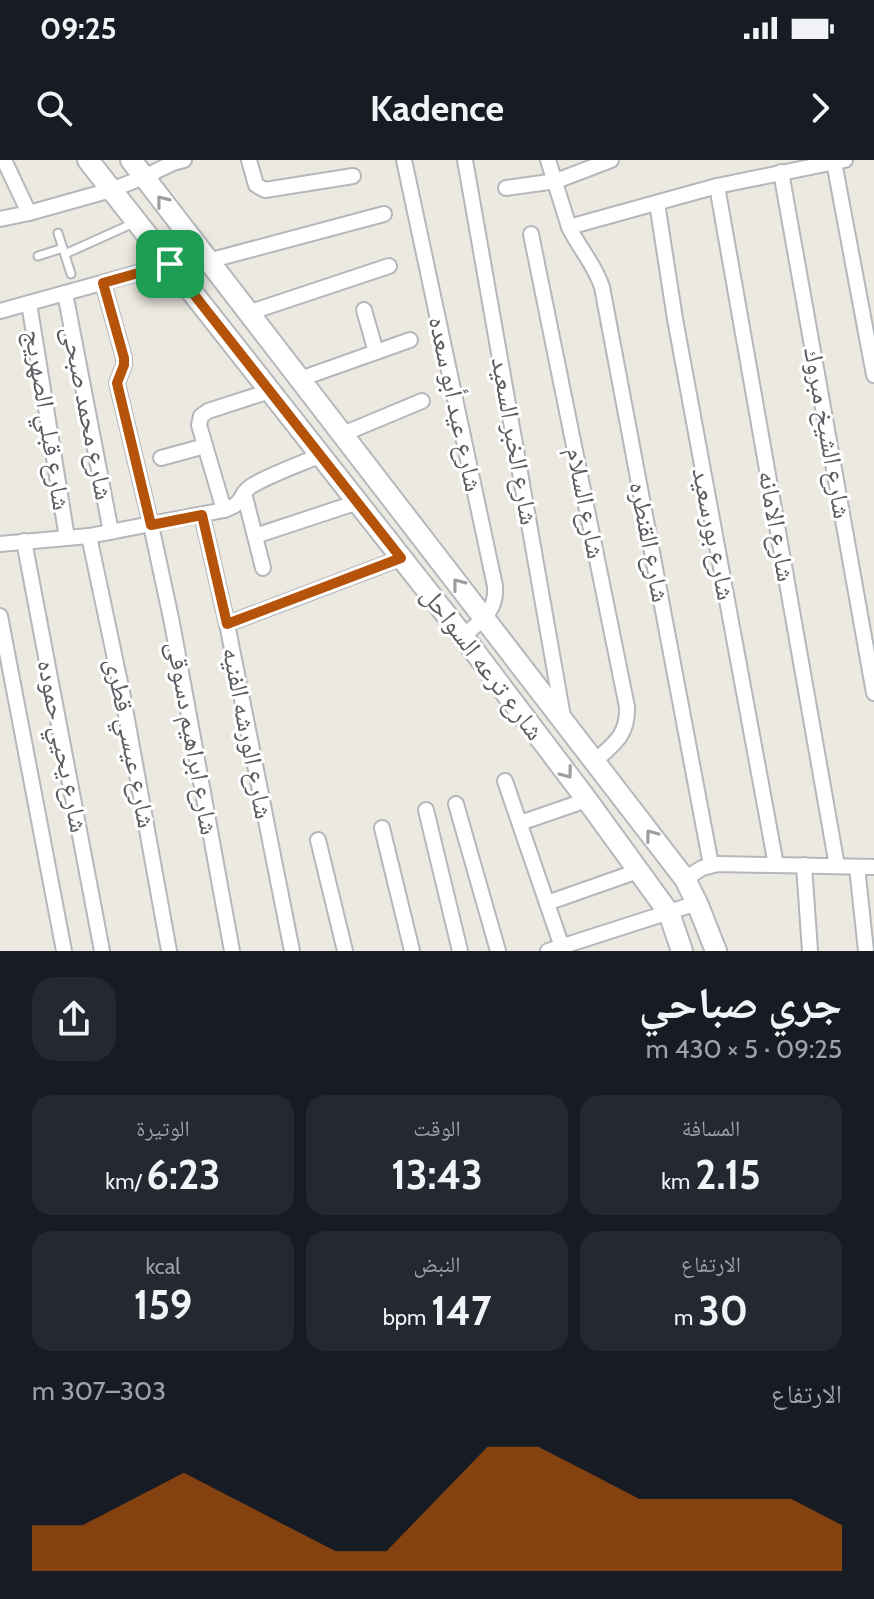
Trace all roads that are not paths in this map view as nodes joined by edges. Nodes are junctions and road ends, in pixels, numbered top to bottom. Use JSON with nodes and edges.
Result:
{"nodes":[{"id":1,"x":4,"y":160,"type":"edge"},
{"id":2,"x":88,"y":160,"type":"edge"},
{"id":3,"x":131,"y":160,"type":"edge"},
{"id":4,"x":184,"y":160,"type":"edge"},
{"id":5,"x":249,"y":160,"type":"edge"},
{"id":6,"x":404,"y":160,"type":"edge"},
{"id":7,"x":465,"y":160,"type":"edge"},
{"id":8,"x":548,"y":160,"type":"edge"},
{"id":9,"x":611,"y":160,"type":"edge"},
{"id":10,"x":840,"y":161,"type":"edge"},
{"id":11,"x":781,"y":172,"type":"junction"},
{"id":12,"x":353,"y":176,"type":"dead end"},
{"id":13,"x":144,"y":177,"type":"junction"},
{"id":14,"x":556,"y":181,"type":"junction"},
{"id":15,"x":717,"y":186,"type":"junction"},
{"id":16,"x":506,"y":188,"type":"dead end"},
{"id":17,"x":111,"y":190,"type":"junction"},
{"id":18,"x":657,"y":203,"type":"junction"},
{"id":19,"x":29,"y":213,"type":"junction"},
{"id":20,"x":384,"y":214,"type":"dead end"},
{"id":21,"x":0,"y":219,"type":"edge"},
{"id":22,"x":137,"y":222,"type":"junction"},
{"id":23,"x":569,"y":227,"type":"junction"},
{"id":24,"x":58,"y":233,"type":"dead end"},
{"id":25,"x":531,"y":234,"type":"dead end"},
{"id":26,"x":64,"y":251,"type":"junction"},
{"id":27,"x":38,"y":256,"type":"dead end"},
{"id":28,"x":208,"y":261,"type":"junction"},
{"id":29,"x":170,"y":264,"type":"junction"},
{"id":30,"x":389,"y":266,"type":"dead end"},
{"id":31,"x":71,"y":274,"type":"dead end"},
{"id":32,"x":103,"y":283,"type":"junction"},
{"id":33,"x":65,"y":293,"type":"junction"},
{"id":34,"x":29,"y":303,"type":"junction"},
{"id":35,"x":364,"y":310,"type":"dead end"},
{"id":36,"x":0,"y":311,"type":"edge"},
{"id":37,"x":248,"y":313,"type":"junction"},
{"id":38,"x":410,"y":340,"type":"dead end"},
{"id":39,"x":376,"y":352,"type":"junction"},
{"id":40,"x":874,"y":375,"type":"edge"},
{"id":41,"x":300,"y":379,"type":"junction"},
{"id":42,"x":270,"y":391,"type":"junction"},
{"id":43,"x":422,"y":401,"type":"dead end"},
{"id":44,"x":343,"y":434,"type":"junction"},
{"id":45,"x":205,"y":446,"type":"junction"},
{"id":46,"x":321,"y":455,"type":"junction"},
{"id":47,"x":161,"y":458,"type":"dead end"},
{"id":48,"x":244,"y":493,"type":"junction"},
{"id":49,"x":358,"y":502,"type":"junction"},
{"id":50,"x":224,"y":510,"type":"junction"},
{"id":51,"x":202,"y":515,"type":"junction"},
{"id":52,"x":151,"y":525,"type":"junction"},
{"id":53,"x":111,"y":532,"type":"junction"},
{"id":54,"x":89,"y":536,"type":"junction"},
{"id":55,"x":255,"y":536,"type":"junction"},
{"id":56,"x":67,"y":538,"type":"junction"},
{"id":57,"x":24,"y":541,"type":"junction"},
{"id":58,"x":0,"y":544,"type":"edge"},
{"id":59,"x":401,"y":558,"type":"junction"},
{"id":60,"x":263,"y":568,"type":"dead end"},
{"id":61,"x":0,"y":616,"type":"edge"},
{"id":62,"x":484,"y":618,"type":"junction"},
{"id":63,"x":227,"y":624,"type":"junction"},
{"id":64,"x":463,"y":636,"type":"junction"},
{"id":65,"x":874,"y":693,"type":"edge"},
{"id":66,"x":564,"y":721,"type":"junction"},
{"id":67,"x":595,"y":761,"type":"junction"},
{"id":68,"x":505,"y":781,"type":"dead end"},
{"id":69,"x":587,"y":800,"type":"junction"},
{"id":70,"x":456,"y":804,"type":"dead end"},
{"id":71,"x":426,"y":810,"type":"dead end"},
{"id":72,"x":520,"y":823,"type":"junction"},
{"id":73,"x":382,"y":828,"type":"dead end"},
{"id":74,"x":318,"y":840,"type":"dead end"},
{"id":75,"x":711,"y":865,"type":"junction"},
{"id":76,"x":776,"y":865,"type":"junction"},
{"id":77,"x":804,"y":865,"type":"junction"},
{"id":78,"x":837,"y":866,"type":"junction"},
{"id":79,"x":857,"y":867,"type":"junction"},
{"id":80,"x":874,"y":867,"type":"edge"},
{"id":81,"x":638,"y":871,"type":"junction"},
{"id":82,"x":685,"y":879,"type":"junction"},
{"id":83,"x":547,"y":903,"type":"junction"},
{"id":84,"x":697,"y":903,"type":"junction"},
{"id":85,"x":669,"y":913,"type":"junction"},
{"id":86,"x":584,"y":946,"type":"edge"},
{"id":87,"x":555,"y":949,"type":"edge"},
{"id":88,"x":64,"y":951,"type":"edge"},
{"id":89,"x":102,"y":951,"type":"edge"},
{"id":90,"x":169,"y":951,"type":"edge"},
{"id":91,"x":232,"y":951,"type":"edge"},
{"id":92,"x":292,"y":951,"type":"edge"},
{"id":93,"x":345,"y":951,"type":"edge"},
{"id":94,"x":412,"y":951,"type":"edge"},
{"id":95,"x":460,"y":951,"type":"edge"},
{"id":96,"x":498,"y":951,"type":"edge"},
{"id":97,"x":682,"y":951,"type":"edge"},
{"id":98,"x":716,"y":951,"type":"edge"},
{"id":99,"x":810,"y":951,"type":"edge"},
{"id":100,"x":866,"y":951,"type":"edge"}],
"edges":[{"from":1,"to":19,"type":"street"},
{"from":2,"to":17,"type":"main road","name":"شارع ترعه السواحل"},
{"from":3,"to":13,"type":"main road","name":"شارع ترعه السواحل"},
{"from":4,"to":13,"type":"street"},
{"from":5,"to":12,"type":"street"},
{"from":6,"to":62,"type":"street","name":"شارع عيد أبو سعده"},
{"from":7,"to":66,"type":"street","name":"شارع الخبر السعيد"},
{"from":8,"to":14,"type":"street","name":"شارع القنطره"},
{"from":9,"to":14,"type":"street"},
{"from":10,"to":11,"type":"street"},
{"from":10,"to":40,"type":"street"},
{"from":11,"to":15,"type":"street"},
{"from":11,"to":65,"type":"street","name":"شارع الشيخ مبروك"},
{"from":13,"to":17,"type":"street"},
{"from":28,"to":13,"type":"main road","name":"شارع ترعه السواحل","one_way":true},
{"from":14,"to":16,"type":"street"},
{"from":14,"to":23,"type":"street","name":"شارع القنطره"},
{"from":15,"to":18,"type":"street"},
{"from":15,"to":78,"type":"street","name":"شارع الامانه"},
{"from":17,"to":19,"type":"street"},
{"from":17,"to":22,"type":"main road","name":"شارع ترعه السواحل"},
{"from":18,"to":23,"type":"street"},
{"from":18,"to":76,"type":"street","name":"شارع بورسعيد"},
{"from":19,"to":21,"type":"street"},
{"from":20,"to":28,"type":"street"},
{"from":22,"to":26,"type":"lane"},
{"from":22,"to":29,"type":"main road","name":"شارع ترعه السواحل"},
{"from":23,"to":75,"type":"street","name":"شارع القنطره"},
{"from":24,"to":26,"type":"lane"},
{"from":25,"to":67,"type":"street","name":"شارع السلام"},
{"from":26,"to":27,"type":"lane"},
{"from":26,"to":31,"type":"lane"},
{"from":28,"to":37,"type":"main road","name":"شارع ترعه السواحل"},
{"from":29,"to":32,"type":"street","name":"شارع قبلي الصهريج"},
{"from":29,"to":42,"type":"main road","name":"شارع ترعه السواحل"},
{"from":30,"to":37,"type":"street"},
{"from":32,"to":33,"type":"street","name":"شارع قبلي الصهريج"},
{"from":32,"to":52,"type":"street","name":"شارع ابراهيم دسوقى"},
{"from":33,"to":34,"type":"street","name":"شارع قبلي الصهريج"},
{"from":33,"to":53,"type":"street","name":"شارع محمد صبحى"},
{"from":34,"to":36,"type":"street","name":"شارع قبلي الصهريج"},
{"from":34,"to":56,"type":"street","name":"شارع قبلي الصهريج"},
{"from":35,"to":39,"type":"street"},
{"from":37,"to":41,"type":"main road","name":"شارع ترعه السواحل"},
{"from":38,"to":39,"type":"street"},
{"from":39,"to":41,"type":"street"},
{"from":41,"to":44,"type":"main road","name":"شارع ترعه السواحل"},
{"from":42,"to":45,"type":"street"},
{"from":42,"to":46,"type":"main road","name":"شارع ترعه السواحل"},
{"from":43,"to":44,"type":"street"},
{"from":62,"to":44,"type":"main road","name":"شارع ترعه السواحل","one_way":true},
{"from":45,"to":47,"type":"street"},
{"from":45,"to":50,"type":"street"},
{"from":46,"to":48,"type":"street"},
{"from":46,"to":49,"type":"main road","name":"شارع ترعه السواحل"},
{"from":48,"to":50,"type":"street"},
{"from":48,"to":55,"type":"street"},
{"from":49,"to":55,"type":"street"},
{"from":49,"to":59,"type":"main road","name":"شارع ترعه السواحل"},
{"from":50,"to":51,"type":"street"},
{"from":51,"to":52,"type":"street"},
{"from":51,"to":63,"type":"street","name":"شارع الورشه الفنيه"},
{"from":52,"to":53,"type":"street"},
{"from":52,"to":91,"type":"street","name":"شارع ابراهيم دسوقى"},
{"from":53,"to":54,"type":"street"},
{"from":54,"to":56,"type":"street"},
{"from":54,"to":90,"type":"street","name":"شارع عيسي قطرى"},
{"from":55,"to":60,"type":"street"},
{"from":56,"to":57,"type":"street"},
{"from":57,"to":58,"type":"street"},
{"from":57,"to":89,"type":"street","name":"شارع يحيي حموده"},
{"from":59,"to":63,"type":"street"},
{"from":59,"to":64,"type":"main road","name":"شارع ترعه السواحل"},
{"from":61,"to":88,"type":"street"},
{"from":62,"to":64,"type":"street"},
{"from":62,"to":66,"type":"main road","name":"شارع ترعه السواحل"},
{"from":63,"to":92,"type":"street","name":"شارع الورشه الفنيه"},
{"from":64,"to":69,"type":"main road","name":"شارع ترعه السواحل","one_way":true},
{"from":66,"to":67,"type":"main road","name":"شارع ترعه السواحل"},
{"from":82,"to":67,"type":"main road","name":"شارع ترعه السواحل","one_way":true},
{"from":68,"to":72,"type":"street"},
{"from":69,"to":72,"type":"street"},
{"from":69,"to":81,"type":"main road","name":"شارع ترعه السواحل"},
{"from":70,"to":96,"type":"street"},
{"from":71,"to":95,"type":"street"},
{"from":72,"to":83,"type":"street"},
{"from":73,"to":94,"type":"street"},
{"from":74,"to":93,"type":"street"},
{"from":75,"to":76,"type":"street"},
{"from":75,"to":82,"type":"street"},
{"from":76,"to":77,"type":"street"},
{"from":77,"to":78,"type":"street"},
{"from":77,"to":99,"type":"street"},
{"from":78,"to":79,"type":"street"},
{"from":79,"to":80,"type":"street"},
{"from":79,"to":100,"type":"street"},
{"from":81,"to":83,"type":"street"},
{"from":81,"to":85,"type":"main road","name":"شارع ترعه السواحل"},
{"from":82,"to":84,"type":"main road","name":"شارع ترعه السواحل"},
{"from":83,"to":87,"type":"street"},
{"from":84,"to":85,"type":"street"},
{"from":84,"to":98,"type":"main road","name":"شارع ترعه السواحل"},
{"from":85,"to":86,"type":"street"},
{"from":85,"to":97,"type":"main road","name":"شارع ترعه السواحل"},
{"from":86,"to":87,"type":"street"}]}
